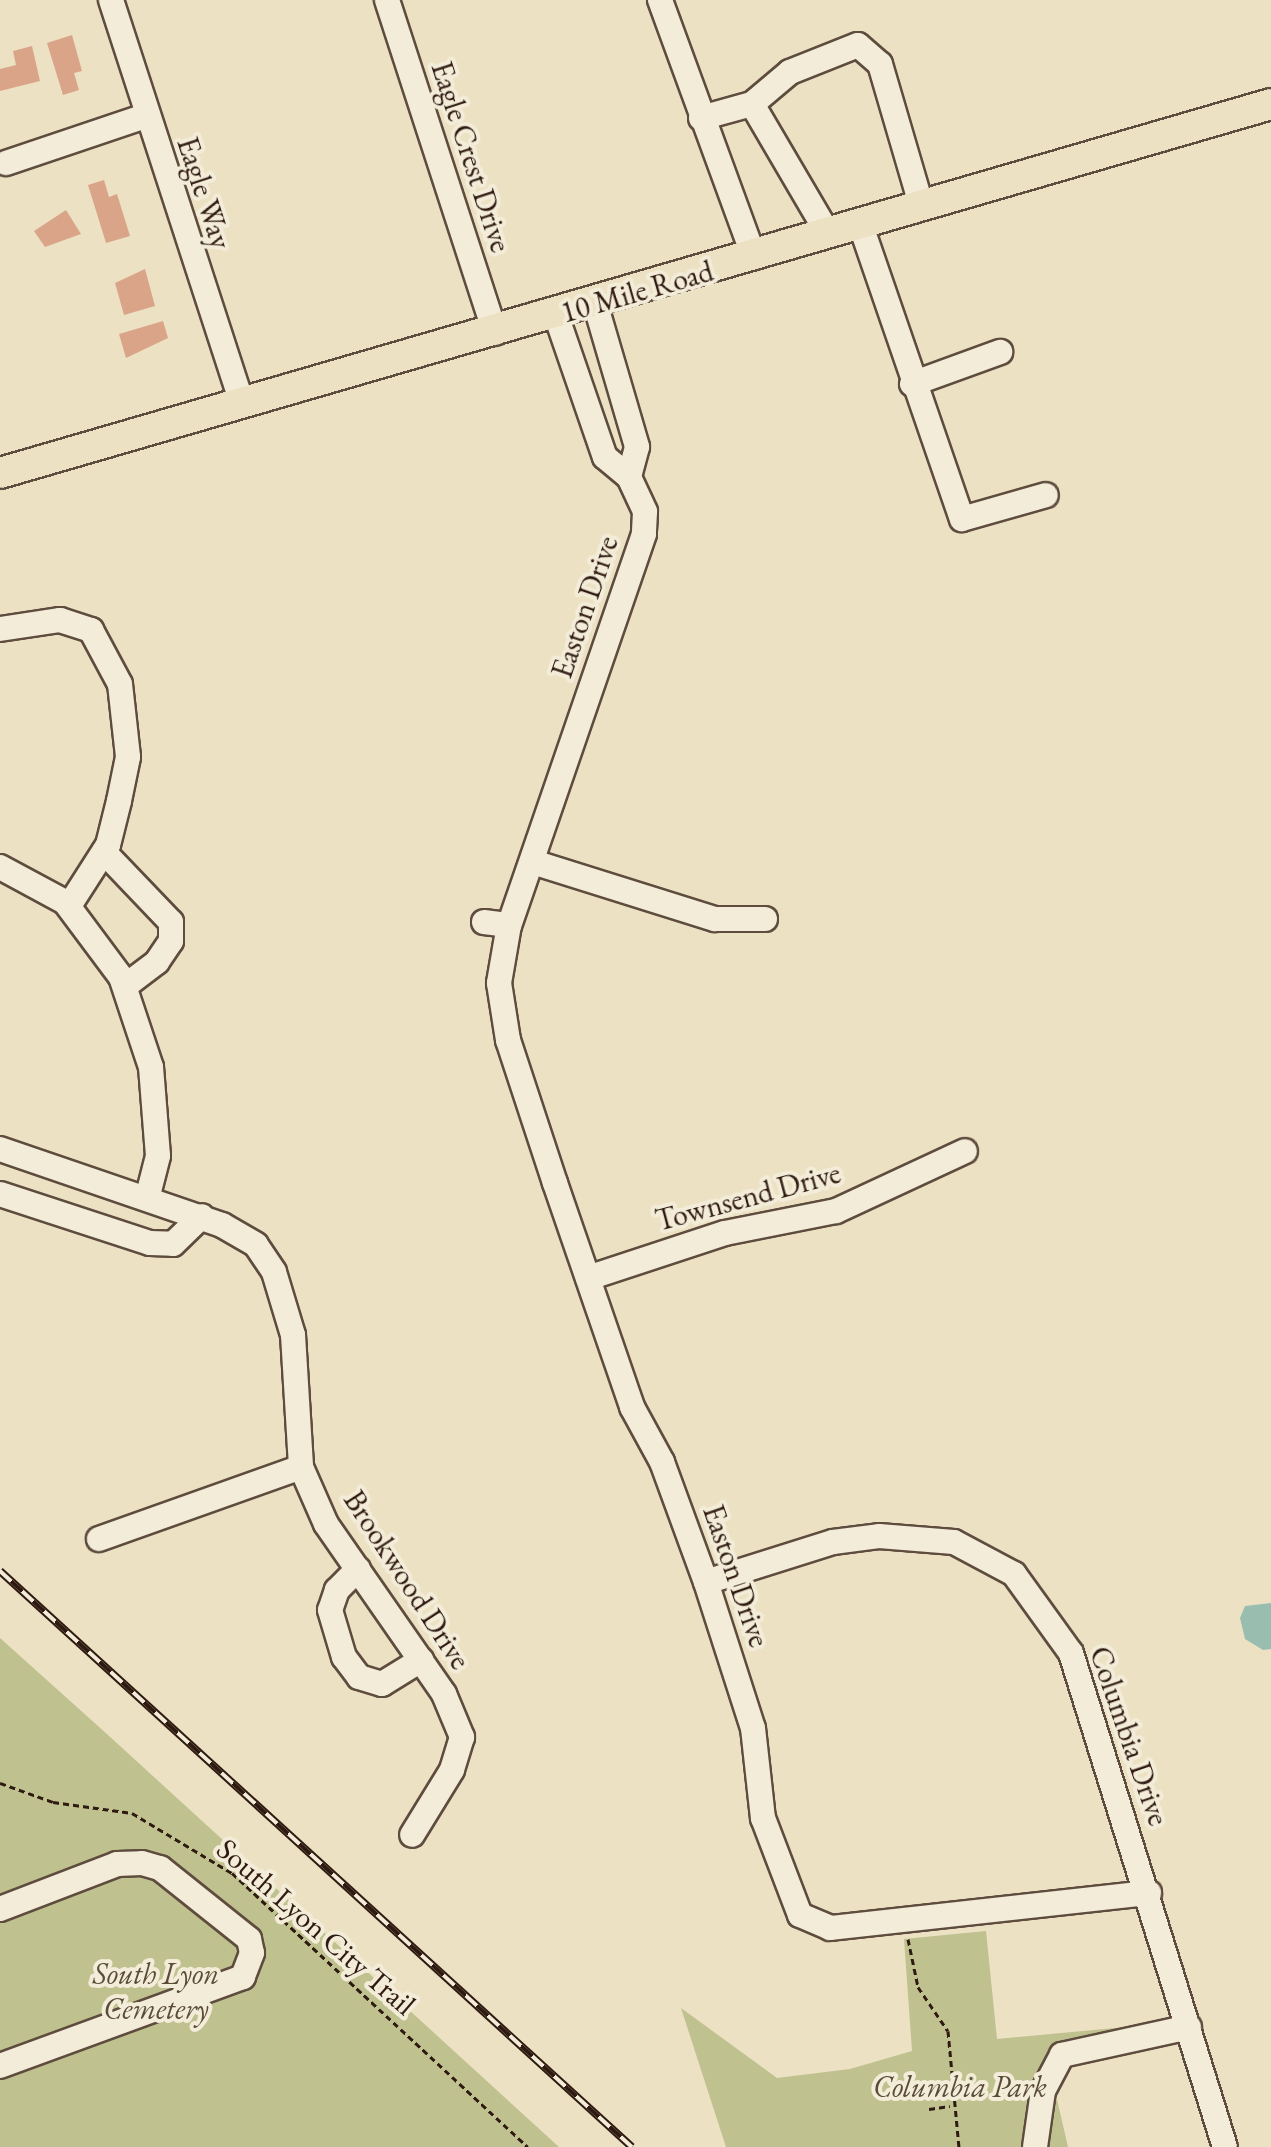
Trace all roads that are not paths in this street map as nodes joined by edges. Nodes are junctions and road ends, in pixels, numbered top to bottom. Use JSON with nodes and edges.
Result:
{"nodes":[{"id":1,"x":111,"y":0,"type":"edge"},
{"id":2,"x":387,"y":0,"type":"edge"},
{"id":3,"x":660,"y":0,"type":"edge"},
{"id":4,"x":752,"y":104,"type":"junction"},
{"id":5,"x":1271,"y":104,"type":"edge"},
{"id":6,"x":146,"y":116,"type":"junction"},
{"id":7,"x":701,"y":118,"type":"junction"},
{"id":8,"x":6,"y":163,"type":"dead end"},
{"id":9,"x":922,"y":208,"type":"junction"},
{"id":10,"x":861,"y":226,"type":"junction"},
{"id":11,"x":829,"y":235,"type":"junction"},
{"id":12,"x":754,"y":257,"type":"junction"},
{"id":13,"x":595,"y":303,"type":"junction"},
{"id":14,"x":556,"y":315,"type":"junction"},
{"id":15,"x":495,"y":333,"type":"junction"},
{"id":16,"x":1000,"y":352,"type":"dead end"},
{"id":17,"x":912,"y":384,"type":"junction"},
{"id":18,"x":242,"y":404,"type":"junction"},
{"id":19,"x":0,"y":473,"type":"edge"},
{"id":20,"x":629,"y":477,"type":"junction"},
{"id":21,"x":1046,"y":495,"type":"dead end"},
{"id":22,"x":0,"y":629,"type":"edge"},
{"id":23,"x":104,"y":852,"type":"junction"},
{"id":24,"x":536,"y":863,"type":"junction"},
{"id":25,"x":0,"y":867,"type":"edge"},
{"id":26,"x":69,"y":906,"type":"junction"},
{"id":27,"x":765,"y":919,"type":"dead end"},
{"id":28,"x":484,"y":922,"type":"dead end"},
{"id":29,"x":509,"y":925,"type":"junction"},
{"id":30,"x":125,"y":986,"type":"junction"},
{"id":31,"x":0,"y":1149,"type":"edge"},
{"id":32,"x":965,"y":1151,"type":"dead end"},
{"id":33,"x":0,"y":1194,"type":"edge"},
{"id":34,"x":147,"y":1199,"type":"junction"},
{"id":35,"x":202,"y":1216,"type":"junction"},
{"id":36,"x":588,"y":1278,"type":"junction"},
{"id":37,"x":301,"y":1467,"type":"junction"},
{"id":38,"x":99,"y":1539,"type":"dead end"},
{"id":39,"x":358,"y":1569,"type":"junction"},
{"id":40,"x":706,"y":1582,"type":"junction"},
{"id":41,"x":421,"y":1660,"type":"junction"},
{"id":42,"x":412,"y":1835,"type":"dead end"},
{"id":43,"x":1149,"y":1893,"type":"junction"},
{"id":44,"x":0,"y":1909,"type":"edge"},
{"id":45,"x":1189,"y":2027,"type":"junction"},
{"id":46,"x":0,"y":2066,"type":"edge"},
{"id":47,"x":1035,"y":2147,"type":"edge"},
{"id":48,"x":1225,"y":2147,"type":"edge"}],
"edges":[{"from":1,"to":6,"type":"street","name":"Eagle Way"},
{"from":2,"to":15,"type":"street","name":"Eagle Crest Drive"},
{"from":3,"to":7,"type":"street"},
{"from":4,"to":7,"type":"street"},
{"from":4,"to":9,"type":"street"},
{"from":4,"to":11,"type":"street"},
{"from":5,"to":9,"type":"main road","name":"10 Mile Road"},
{"from":6,"to":8,"type":"street"},
{"from":6,"to":18,"type":"street","name":"Eagle Way"},
{"from":7,"to":12,"type":"street"},
{"from":9,"to":10,"type":"main road","name":"10 Mile Road"},
{"from":10,"to":11,"type":"main road","name":"10 Mile Road"},
{"from":10,"to":17,"type":"street"},
{"from":11,"to":12,"type":"main road","name":"10 Mile Road"},
{"from":12,"to":13,"type":"main road","name":"10 Mile Road"},
{"from":13,"to":14,"type":"main road","name":"10 Mile Road"},
{"from":13,"to":20,"type":"street"},
{"from":14,"to":15,"type":"main road","name":"10 Mile Road"},
{"from":14,"to":20,"type":"street","name":"Easton Drive"},
{"from":15,"to":18,"type":"main road","name":"10 Mile Road"},
{"from":16,"to":17,"type":"street"},
{"from":17,"to":21,"type":"street"},
{"from":18,"to":19,"type":"main road","name":"10 Mile Road"},
{"from":20,"to":24,"type":"street","name":"Easton Drive"},
{"from":22,"to":23,"type":"street"},
{"from":23,"to":26,"type":"street"},
{"from":23,"to":30,"type":"street"},
{"from":24,"to":27,"type":"street"},
{"from":24,"to":29,"type":"street","name":"Easton Drive"},
{"from":25,"to":26,"type":"street"},
{"from":26,"to":30,"type":"street"},
{"from":28,"to":29,"type":"street"},
{"from":29,"to":36,"type":"street","name":"Easton Drive"},
{"from":30,"to":34,"type":"street"},
{"from":31,"to":34,"type":"street","name":"Brookwood Drive"},
{"from":32,"to":36,"type":"street","name":"Townsend Drive"},
{"from":33,"to":35,"type":"street"},
{"from":34,"to":35,"type":"street","name":"Brookwood Drive"},
{"from":35,"to":37,"type":"street","name":"Brookwood Drive"},
{"from":36,"to":40,"type":"street","name":"Easton Drive"},
{"from":37,"to":38,"type":"street"},
{"from":37,"to":39,"type":"street","name":"Brookwood Drive"},
{"from":39,"to":41,"type":"street","name":"Brookwood Drive"},
{"from":39,"to":41,"type":"street"},
{"from":40,"to":43,"type":"street","name":"Columbia Drive"},
{"from":40,"to":43,"type":"street","name":"Easton Drive"},
{"from":41,"to":42,"type":"street","name":"Brookwood Drive"},
{"from":43,"to":45,"type":"street","name":"Columbia Drive"},
{"from":44,"to":46,"type":"street"},
{"from":45,"to":47,"type":"street"},
{"from":45,"to":48,"type":"street","name":"Columbia Drive"}]}
